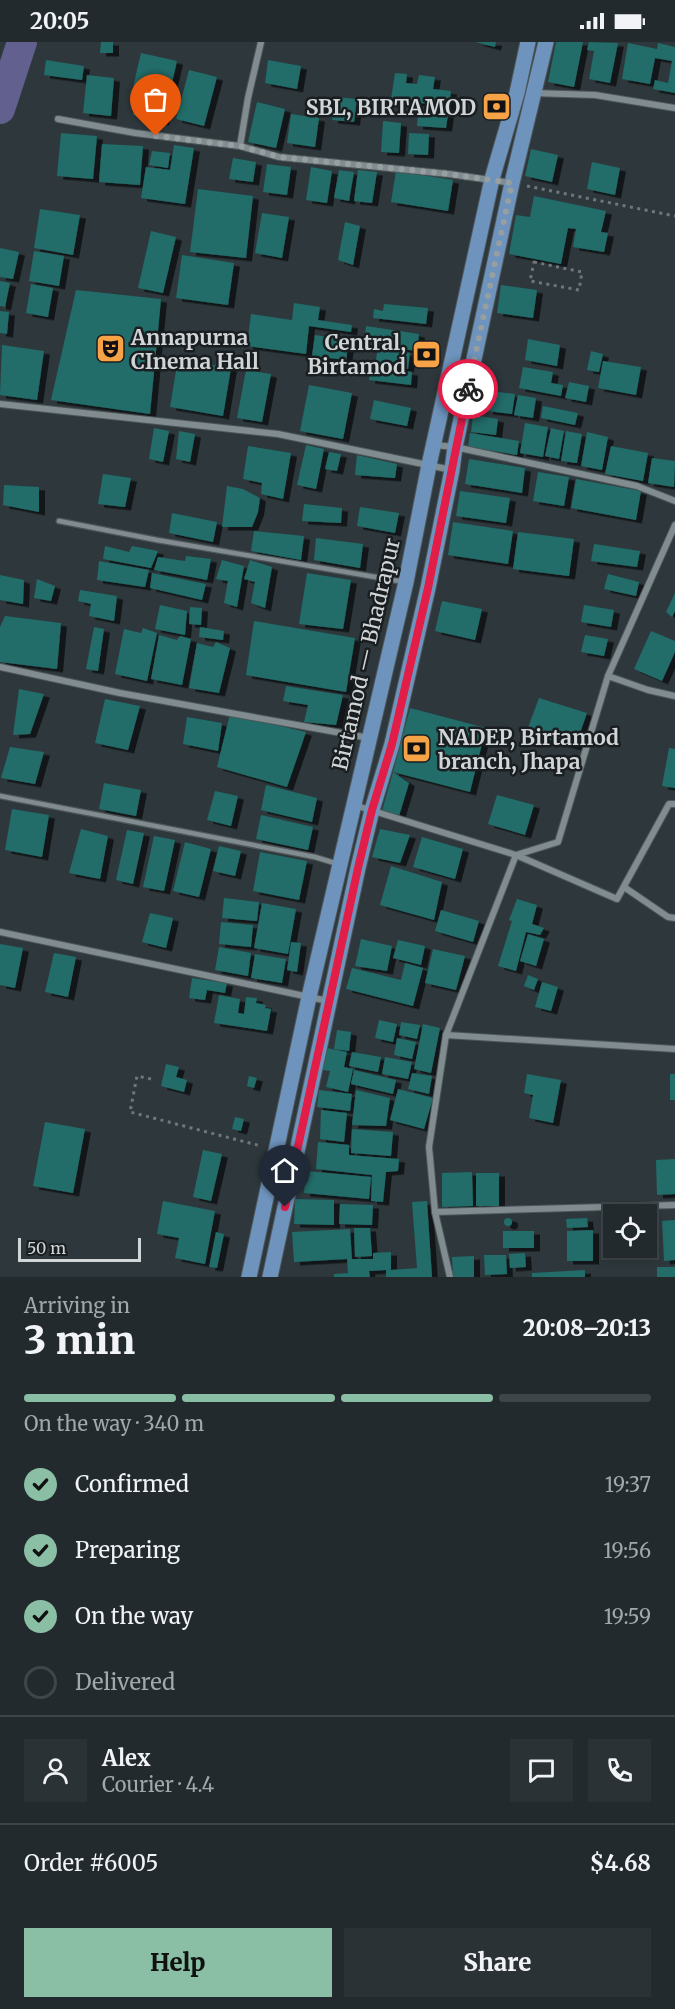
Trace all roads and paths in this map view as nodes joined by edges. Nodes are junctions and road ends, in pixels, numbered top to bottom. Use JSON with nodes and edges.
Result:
{"nodes":[{"id":1,"x":261,"y":42,"type":"edge"},
{"id":2,"x":528,"y":42,"type":"edge"},
{"id":3,"x":546,"y":42,"type":"edge"},
{"id":4,"x":533,"y":93,"type":"junction"},
{"id":5,"x":675,"y":108,"type":"edge"},
{"id":6,"x":58,"y":119,"type":"dead end"},
{"id":7,"x":240,"y":146,"type":"junction"},
{"id":8,"x":492,"y":179,"type":"junction"},
{"id":9,"x":512,"y":183,"type":"junction"},
{"id":10,"x":675,"y":216,"type":"edge"},
{"id":11,"x":534,"y":262,"type":"joint"},
{"id":12,"x":0,"y":404,"type":"edge"},
{"id":13,"x":434,"y":445,"type":"junction"},
{"id":14,"x":455,"y":447,"type":"junction"},
{"id":15,"x":429,"y":465,"type":"junction"},
{"id":16,"x":452,"y":470,"type":"junction"},
{"id":17,"x":675,"y":501,"type":"edge"},
{"id":18,"x":59,"y":521,"type":"dead end"},
{"id":19,"x":675,"y":525,"type":"edge"},
{"id":20,"x":406,"y":582,"type":"junction"},
{"id":21,"x":0,"y":667,"type":"edge"},
{"id":22,"x":608,"y":676,"type":"junction"},
{"id":23,"x":675,"y":696,"type":"edge"},
{"id":24,"x":370,"y":738,"type":"junction"},
{"id":25,"x":0,"y":796,"type":"edge"},
{"id":26,"x":353,"y":804,"type":"junction"},
{"id":27,"x":675,"y":804,"type":"edge"},
{"id":28,"x":372,"y":810,"type":"junction"},
{"id":29,"x":516,"y":855,"type":"junction"},
{"id":30,"x":340,"y":865,"type":"junction"},
{"id":31,"x":624,"y":887,"type":"junction"},
{"id":32,"x":675,"y":918,"type":"edge"},
{"id":33,"x":0,"y":932,"type":"edge"},
{"id":34,"x":309,"y":997,"type":"junction"},
{"id":35,"x":328,"y":1001,"type":"junction"},
{"id":36,"x":446,"y":1035,"type":"junction"},
{"id":37,"x":675,"y":1049,"type":"edge"},
{"id":38,"x":152,"y":1079,"type":"dead end"},
{"id":39,"x":276,"y":1150,"type":"junction"},
{"id":40,"x":675,"y":1205,"type":"edge"},
{"id":41,"x":435,"y":1212,"type":"junction"},
{"id":42,"x":249,"y":1277,"type":"edge"},
{"id":43,"x":270,"y":1277,"type":"edge"},
{"id":44,"x":450,"y":1277,"type":"edge"}],
"edges":[{"from":1,"to":7,"type":"street"},
{"from":2,"to":8,"type":"main road","name":"Birtamod — Bhadrapur"},
{"from":3,"to":4,"type":"main road","name":"Birtamod — Bhadrapur"},
{"from":4,"to":5,"type":"street"},
{"from":4,"to":9,"type":"main road","name":"Birtamod — Bhadrapur"},
{"from":6,"to":7,"type":"street"},
{"from":7,"to":8,"type":"street"},
{"from":8,"to":9,"type":"street"},
{"from":8,"to":13,"type":"main road","name":"Birtamod — Bhadrapur"},
{"from":9,"to":10,"type":"path"},
{"from":9,"to":14,"type":"main road","name":"Birtamod — Bhadrapur"},
{"from":11,"to":11,"type":"path"},
{"from":12,"to":15,"type":"street"},
{"from":13,"to":14,"type":"street"},
{"from":13,"to":15,"type":"main road","name":"Birtamod — Bhadrapur"},
{"from":14,"to":16,"type":"main road","name":"Birtamod — Bhadrapur"},
{"from":14,"to":17,"type":"street"},
{"from":15,"to":16,"type":"street"},
{"from":15,"to":20,"type":"main road","name":"Birtamod — Bhadrapur"},
{"from":16,"to":28,"type":"main road","name":"Birtamod — Bhadrapur"},
{"from":18,"to":20,"type":"lane"},
{"from":19,"to":22,"type":"street"},
{"from":20,"to":24,"type":"main road","name":"Birtamod — Bhadrapur"},
{"from":21,"to":24,"type":"street"},
{"from":22,"to":23,"type":"street"},
{"from":22,"to":29,"type":"street"},
{"from":24,"to":26,"type":"main road","name":"Birtamod — Bhadrapur"},
{"from":25,"to":30,"type":"lane"},
{"from":26,"to":28,"type":"street"},
{"from":26,"to":30,"type":"main road","name":"Birtamod — Bhadrapur"},
{"from":27,"to":31,"type":"street"},
{"from":28,"to":29,"type":"street"},
{"from":28,"to":35,"type":"main road","name":"Birtamod — Bhadrapur"},
{"from":29,"to":31,"type":"street"},
{"from":29,"to":36,"type":"street"},
{"from":30,"to":34,"type":"main road","name":"Birtamod — Bhadrapur"},
{"from":31,"to":32,"type":"street"},
{"from":33,"to":34,"type":"street"},
{"from":34,"to":35,"type":"street"},
{"from":34,"to":39,"type":"main road","name":"Birtamod — Bhadrapur"},
{"from":35,"to":43,"type":"main road","name":"Birtamod — Bhadrapur"},
{"from":36,"to":37,"type":"street"},
{"from":36,"to":41,"type":"street"},
{"from":38,"to":39,"type":"path"},
{"from":39,"to":42,"type":"main road","name":"Birtamod — Bhadrapur"},
{"from":40,"to":41,"type":"street"},
{"from":41,"to":44,"type":"street"}]}
